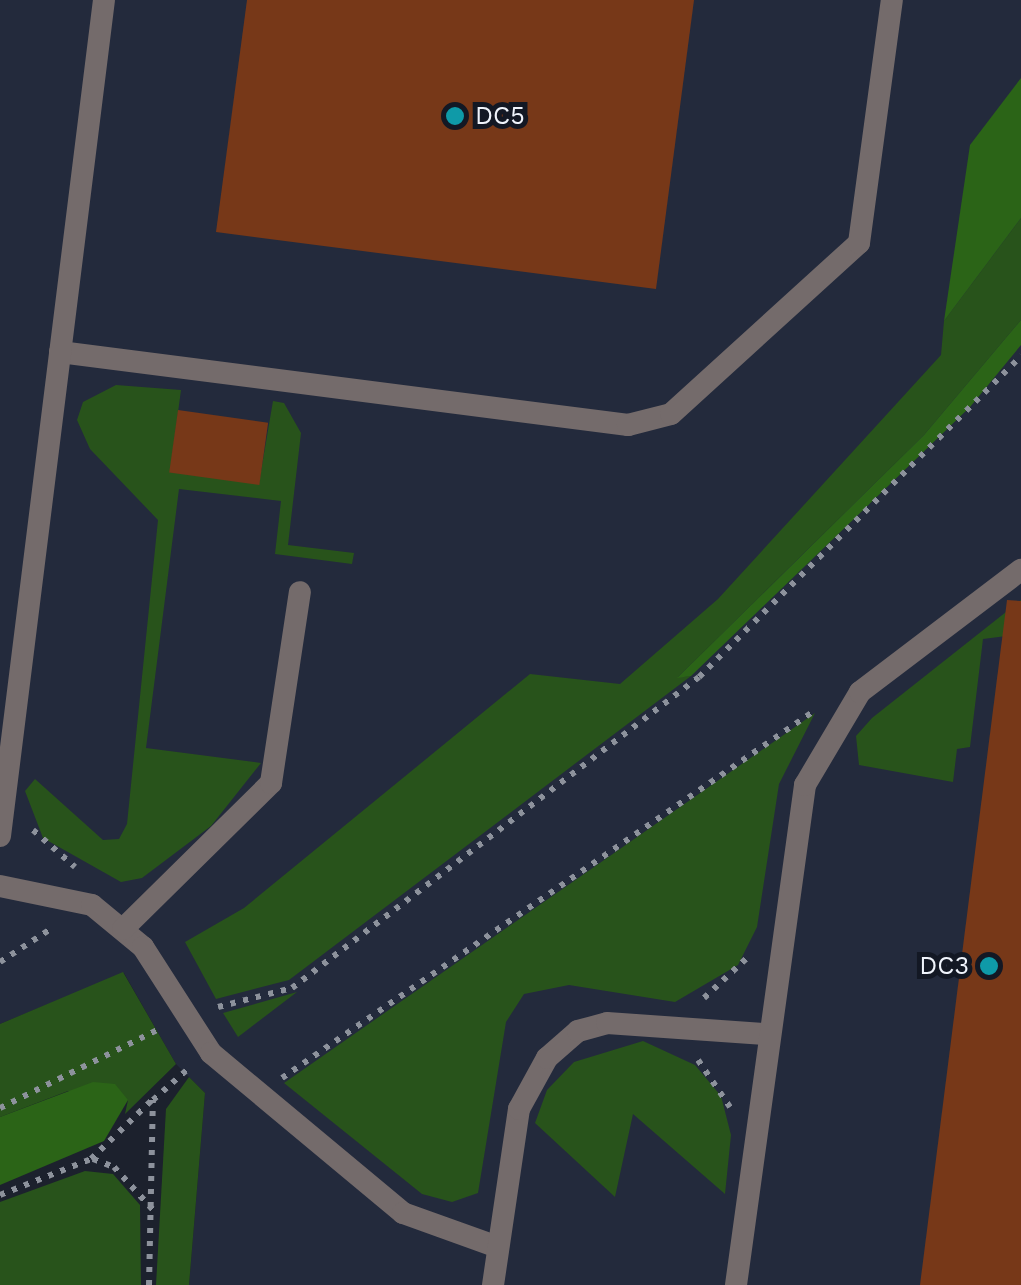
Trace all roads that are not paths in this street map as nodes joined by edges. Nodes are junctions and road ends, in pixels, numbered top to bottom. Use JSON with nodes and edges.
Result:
{"nodes":[{"id":1,"x":104,"y":0,"type":"edge"},
{"id":2,"x":892,"y":0,"type":"edge"},
{"id":3,"x":60,"y":352,"type":"junction"},
{"id":4,"x":1021,"y":570,"type":"edge"},
{"id":5,"x":300,"y":592,"type":"dead end"},
{"id":6,"x":0,"y":836,"type":"edge"},
{"id":7,"x":0,"y":886,"type":"edge"},
{"id":8,"x":123,"y":929,"type":"junction"},
{"id":9,"x":766,"y":1034,"type":"junction"},
{"id":10,"x":498,"y":1247,"type":"junction"},
{"id":11,"x":494,"y":1285,"type":"edge"},
{"id":12,"x":736,"y":1285,"type":"edge"}],
"edges":[{"from":1,"to":3,"type":"lane"},
{"from":2,"to":3,"type":"lane"},
{"from":3,"to":6,"type":"lane"},
{"from":4,"to":9,"type":"lane"},
{"from":5,"to":8,"type":"lane"},
{"from":7,"to":8,"type":"lane"},
{"from":8,"to":10,"type":"lane"},
{"from":9,"to":10,"type":"lane"},
{"from":9,"to":12,"type":"lane"},
{"from":10,"to":11,"type":"lane"}]}
